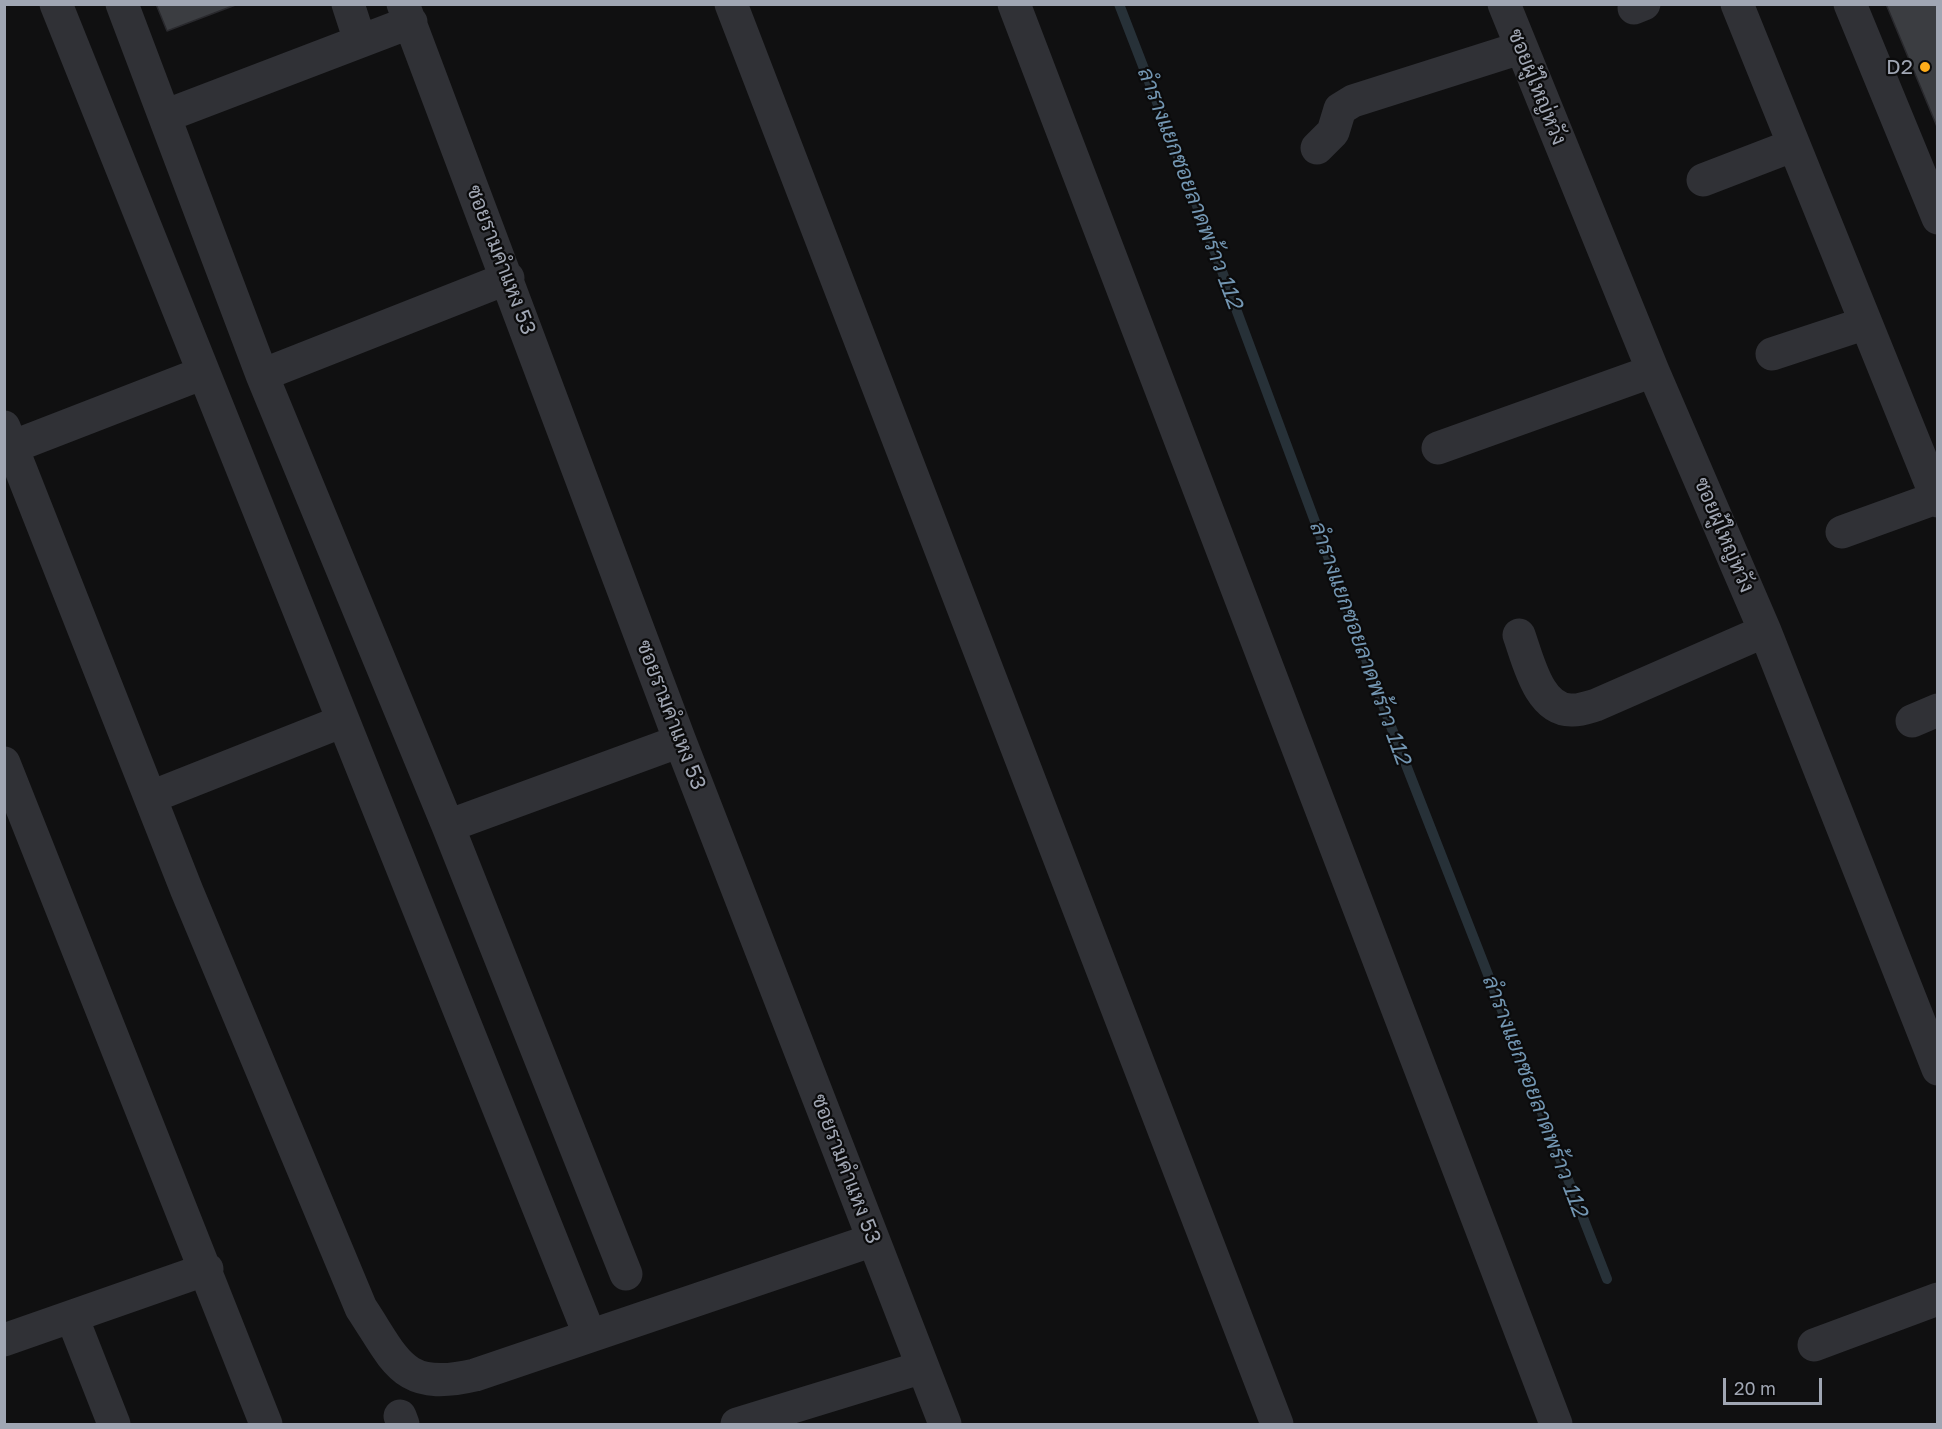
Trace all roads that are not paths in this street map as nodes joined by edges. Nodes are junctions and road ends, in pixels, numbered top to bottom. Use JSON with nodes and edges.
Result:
{"nodes":[{"id":1,"x":56,"y":4,"type":"edge"},
{"id":2,"x":122,"y":4,"type":"edge"},
{"id":3,"x":348,"y":4,"type":"edge"},
{"id":4,"x":731,"y":4,"type":"edge"},
{"id":5,"x":1014,"y":4,"type":"edge"},
{"id":6,"x":1504,"y":4,"type":"edge"},
{"id":7,"x":1737,"y":4,"type":"edge"},
{"id":8,"x":1850,"y":4,"type":"edge"},
{"id":9,"x":407,"y":13,"type":"edge"},
{"id":10,"x":360,"y":41,"type":"junction"},
{"id":11,"x":1520,"y":48,"type":"junction"},
{"id":12,"x":165,"y":116,"type":"junction"},
{"id":13,"x":1794,"y":146,"type":"junction"},
{"id":14,"x":1317,"y":148,"type":"dead end"},
{"id":15,"x":1703,"y":180,"type":"dead end"},
{"id":16,"x":1938,"y":218,"type":"edge"},
{"id":17,"x":508,"y":278,"type":"junction"},
{"id":18,"x":1866,"y":323,"type":"junction"},
{"id":19,"x":1772,"y":354,"type":"dead end"},
{"id":20,"x":1653,"y":371,"type":"junction"},
{"id":21,"x":203,"y":373,"type":"junction"},
{"id":22,"x":262,"y":375,"type":"junction"},
{"id":23,"x":8,"y":437,"type":"edge"},
{"id":24,"x":1438,"y":448,"type":"dead end"},
{"id":25,"x":1937,"y":499,"type":"edge"},
{"id":26,"x":1842,"y":532,"type":"dead end"},
{"id":27,"x":1765,"y":632,"type":"junction"},
{"id":28,"x":1519,"y":635,"type":"dead end"},
{"id":29,"x":343,"y":721,"type":"junction"},
{"id":30,"x":680,"y":741,"type":"junction"},
{"id":31,"x":4,"y":763,"type":"edge"},
{"id":32,"x":151,"y":797,"type":"junction"},
{"id":33,"x":448,"y":826,"type":"junction"},
{"id":34,"x":1938,"y":1069,"type":"edge"},
{"id":35,"x":873,"y":1240,"type":"junction"},
{"id":36,"x":207,"y":1269,"type":"junction"},
{"id":37,"x":626,"y":1274,"type":"dead end"},
{"id":38,"x":1938,"y":1299,"type":"edge"},
{"id":39,"x":72,"y":1317,"type":"junction"},
{"id":40,"x":590,"y":1336,"type":"junction"},
{"id":41,"x":4,"y":1340,"type":"edge"},
{"id":42,"x":1814,"y":1345,"type":"dead end"},
{"id":43,"x":923,"y":1367,"type":"junction"},
{"id":44,"x":114,"y":1425,"type":"edge"},
{"id":45,"x":266,"y":1425,"type":"edge"},
{"id":46,"x":737,"y":1425,"type":"edge"},
{"id":47,"x":945,"y":1425,"type":"edge"},
{"id":48,"x":1277,"y":1425,"type":"edge"},
{"id":49,"x":1556,"y":1425,"type":"edge"}],
"edges":[{"from":1,"to":21,"type":"street"},
{"from":2,"to":12,"type":"street"},
{"from":3,"to":10,"type":"street"},
{"from":4,"to":48,"type":"street"},
{"from":5,"to":49,"type":"street"},
{"from":6,"to":11,"type":"street","name":"ซอยผู้ใหญ่หวัง"},
{"from":7,"to":13,"type":"street"},
{"from":8,"to":16,"type":"street"},
{"from":9,"to":10,"type":"street"},
{"from":9,"to":17,"type":"street","name":"ซอยรามคำแหง 53"},
{"from":10,"to":12,"type":"street"},
{"from":11,"to":14,"type":"street"},
{"from":11,"to":20,"type":"street","name":"ซอยผู้ใหญ่หวัง"},
{"from":12,"to":22,"type":"street"},
{"from":13,"to":15,"type":"street"},
{"from":13,"to":18,"type":"street"},
{"from":17,"to":22,"type":"street"},
{"from":17,"to":30,"type":"street","name":"ซอยรามคำแหง 53"},
{"from":18,"to":19,"type":"street"},
{"from":18,"to":25,"type":"street"},
{"from":20,"to":24,"type":"street"},
{"from":20,"to":27,"type":"street","name":"ซอยผู้ใหญ่หวัง"},
{"from":21,"to":23,"type":"street"},
{"from":21,"to":29,"type":"street"},
{"from":22,"to":33,"type":"street"},
{"from":23,"to":32,"type":"street"},
{"from":25,"to":26,"type":"street"},
{"from":27,"to":28,"type":"street"},
{"from":27,"to":34,"type":"street","name":"ซอยผู้ใหญ่หวัง"},
{"from":29,"to":32,"type":"street"},
{"from":29,"to":40,"type":"street"},
{"from":30,"to":33,"type":"street"},
{"from":30,"to":35,"type":"street","name":"ซอยรามคำแหง 53"},
{"from":31,"to":36,"type":"street"},
{"from":32,"to":40,"type":"street"},
{"from":33,"to":37,"type":"street"},
{"from":35,"to":40,"type":"street"},
{"from":35,"to":43,"type":"street","name":"ซอยรามคำแหง 53"},
{"from":36,"to":39,"type":"street"},
{"from":36,"to":45,"type":"street"},
{"from":38,"to":42,"type":"street"},
{"from":39,"to":41,"type":"street"},
{"from":39,"to":44,"type":"street"},
{"from":43,"to":46,"type":"street"},
{"from":43,"to":47,"type":"street","name":"ซอยรามคำแหง 53"}]}
